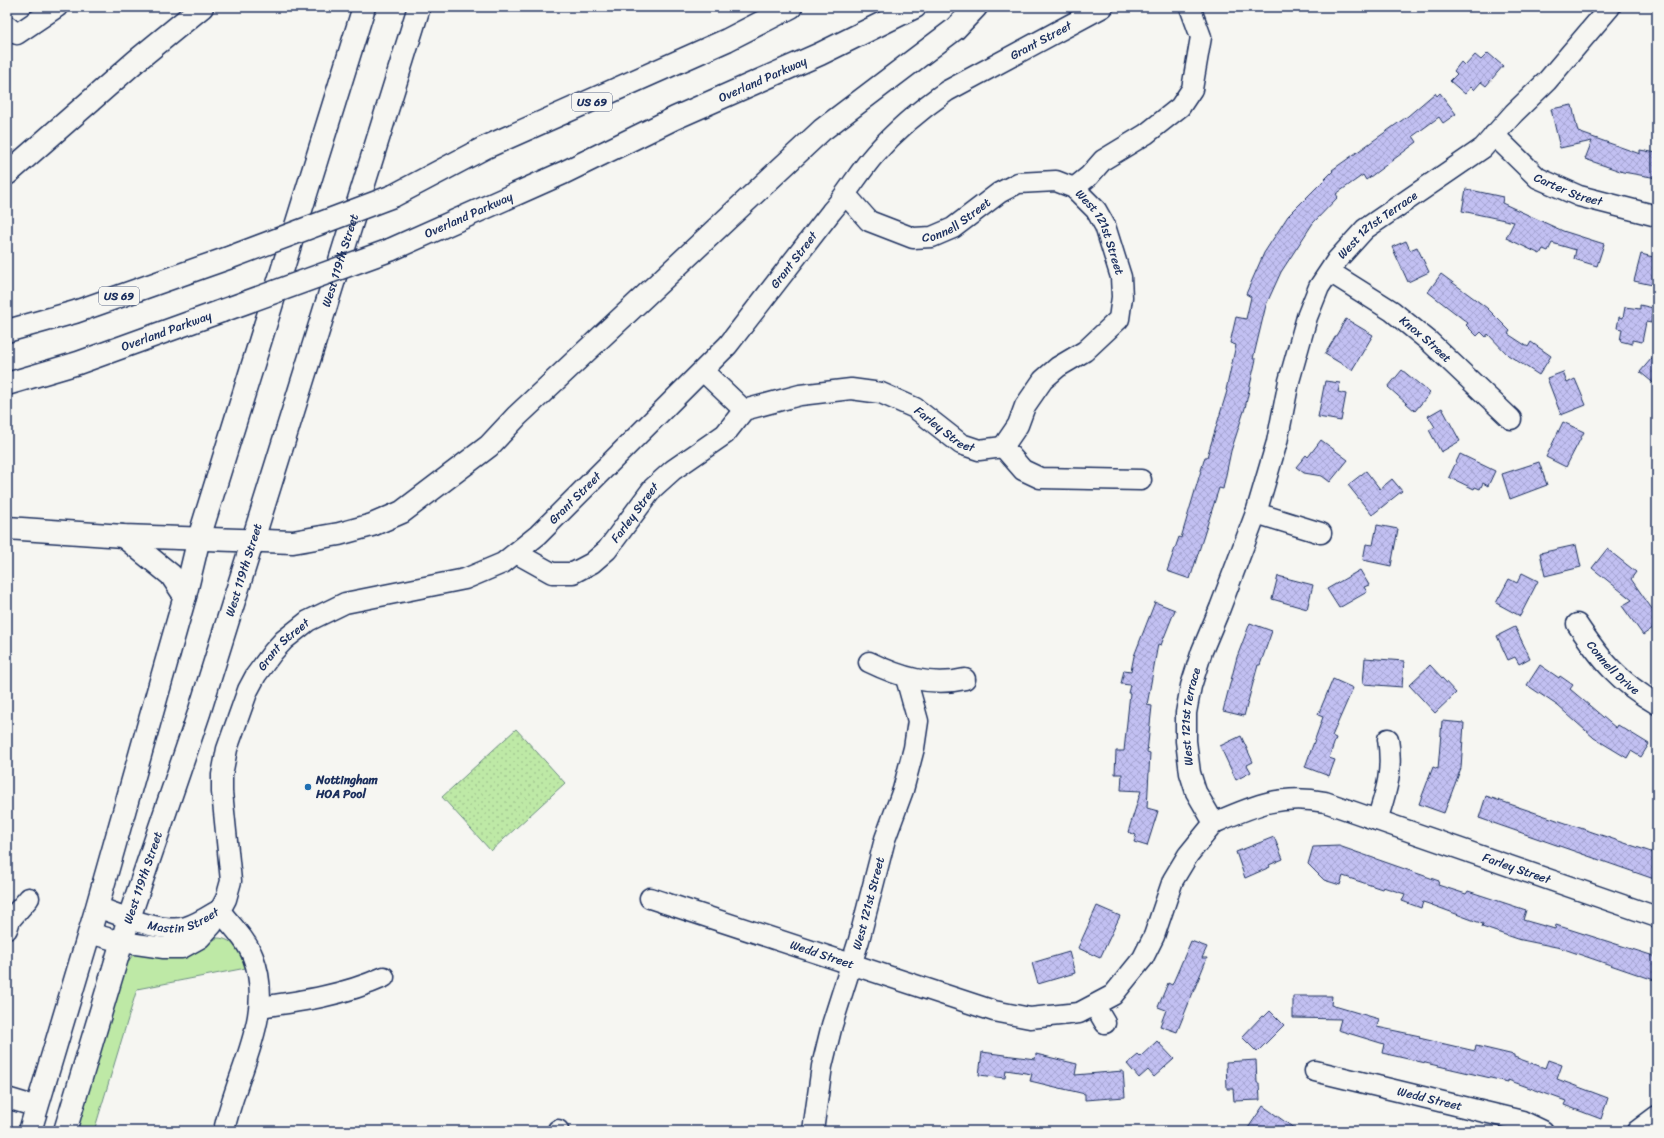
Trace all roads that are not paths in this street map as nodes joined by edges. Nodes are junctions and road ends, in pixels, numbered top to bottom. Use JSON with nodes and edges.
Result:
{"nodes":[{"id":1,"x":57,"y":7,"type":"edge"},
{"id":2,"x":202,"y":7,"type":"edge"},
{"id":3,"x":364,"y":7,"type":"edge"},
{"id":4,"x":419,"y":7,"type":"edge"},
{"id":5,"x":791,"y":7,"type":"edge"},
{"id":6,"x":915,"y":7,"type":"edge"},
{"id":7,"x":976,"y":7,"type":"edge"},
{"id":8,"x":1103,"y":7,"type":"edge"},
{"id":9,"x":1190,"y":7,"type":"edge"},
{"id":10,"x":1610,"y":7,"type":"edge"},
{"id":11,"x":7,"y":26,"type":"edge"},
{"id":12,"x":1494,"y":135,"type":"junction"},
{"id":13,"x":7,"y":174,"type":"edge"},
{"id":14,"x":1074,"y":188,"type":"junction"},
{"id":15,"x":846,"y":195,"type":"junction"},
{"id":16,"x":1657,"y":216,"type":"edge"},
{"id":17,"x":1330,"y":272,"type":"junction"},
{"id":18,"x":7,"y":331,"type":"edge"},
{"id":19,"x":703,"y":371,"type":"junction"},
{"id":20,"x":7,"y":384,"type":"edge"},
{"id":21,"x":744,"y":410,"type":"junction"},
{"id":22,"x":1511,"y":419,"type":"dead end"},
{"id":23,"x":1003,"y":447,"type":"junction"},
{"id":24,"x":1141,"y":480,"type":"dead end"},
{"id":25,"x":1256,"y":513,"type":"junction"},
{"id":26,"x":7,"y":528,"type":"edge"},
{"id":27,"x":1321,"y":534,"type":"dead end"},
{"id":28,"x":123,"y":536,"type":"junction"},
{"id":29,"x":199,"y":538,"type":"junction"},
{"id":30,"x":253,"y":541,"type":"junction"},
{"id":31,"x":516,"y":553,"type":"junction"},
{"id":32,"x":185,"y":596,"type":"junction"},
{"id":33,"x":1577,"y":624,"type":"dead end"},
{"id":34,"x":869,"y":662,"type":"dead end"},
{"id":35,"x":906,"y":678,"type":"junction"},
{"id":36,"x":965,"y":679,"type":"dead end"},
{"id":37,"x":1657,"y":704,"type":"edge"},
{"id":38,"x":1388,"y":738,"type":"dead end"},
{"id":39,"x":1377,"y":820,"type":"junction"},
{"id":40,"x":1214,"y":823,"type":"junction"},
{"id":41,"x":29,"y":898,"type":"dead end"},
{"id":42,"x":650,"y":898,"type":"dead end"},
{"id":43,"x":97,"y":907,"type":"junction"},
{"id":44,"x":219,"y":910,"type":"junction"},
{"id":45,"x":1657,"y":917,"type":"edge"},
{"id":46,"x":129,"y":918,"type":"junction"},
{"id":47,"x":7,"y":929,"type":"edge"},
{"id":48,"x":89,"y":933,"type":"junction"},
{"id":49,"x":122,"y":942,"type":"junction"},
{"id":50,"x":851,"y":965,"type":"junction"},
{"id":51,"x":384,"y":977,"type":"dead end"},
{"id":52,"x":1095,"y":1006,"type":"junction"},
{"id":53,"x":260,"y":1007,"type":"junction"},
{"id":54,"x":1105,"y":1024,"type":"dead end"},
{"id":55,"x":1315,"y":1071,"type":"dead end"},
{"id":56,"x":7,"y":1098,"type":"edge"},
{"id":57,"x":37,"y":1107,"type":"junction"},
{"id":58,"x":1657,"y":1116,"type":"edge"},
{"id":59,"x":30,"y":1131,"type":"edge"},
{"id":60,"x":65,"y":1131,"type":"edge"},
{"id":61,"x":224,"y":1131,"type":"edge"},
{"id":62,"x":813,"y":1131,"type":"edge"},
{"id":63,"x":1543,"y":1131,"type":"edge"},
{"id":64,"x":1637,"y":1131,"type":"edge"}],
"edges":[{"from":1,"to":11,"type":"street"},
{"from":2,"to":13,"type":"main road"},
{"from":3,"to":29,"type":"main road"},
{"from":4,"to":30,"type":"main road","name":"West 119th Street"},
{"from":5,"to":18,"type":"main road","number":"US 69","bridge":true},
{"from":6,"to":20,"type":"main road","name":"Overland Parkway","bridge":true},
{"from":7,"to":30,"type":"main road"},
{"from":8,"to":15,"type":"street","name":"Grant Street"},
{"from":9,"to":14,"type":"street","name":"West 121st Street"},
{"from":10,"to":12,"type":"street","name":"West 121st Terrace"},
{"from":12,"to":16,"type":"street","name":"Carter Street"},
{"from":12,"to":17,"type":"street","name":"West 121st Terrace"},
{"from":14,"to":15,"type":"street","name":"Connell Street"},
{"from":14,"to":23,"type":"street","name":"West 121st Street"},
{"from":15,"to":19,"type":"street","name":"Grant Street"},
{"from":17,"to":22,"type":"street","name":"Knox Street"},
{"from":17,"to":25,"type":"street","name":"West 121st Terrace"},
{"from":19,"to":21,"type":"street"},
{"from":19,"to":31,"type":"street","name":"Grant Street"},
{"from":21,"to":23,"type":"street","name":"Farley Street"},
{"from":21,"to":31,"type":"street","name":"Farley Street"},
{"from":23,"to":24,"type":"street"},
{"from":25,"to":27,"type":"street"},
{"from":25,"to":40,"type":"street","name":"West 121st Terrace"},
{"from":26,"to":28,"type":"main road"},
{"from":28,"to":29,"type":"main road"},
{"from":28,"to":32,"type":"main road"},
{"from":29,"to":30,"type":"main road"},
{"from":29,"to":32,"type":"main road"},
{"from":30,"to":46,"type":"main road","name":"West 119th Street"},
{"from":31,"to":44,"type":"street","name":"Grant Street"},
{"from":32,"to":43,"type":"main road"},
{"from":33,"to":37,"type":"street","name":"Connell Drive"},
{"from":34,"to":35,"type":"street"},
{"from":35,"to":36,"type":"street"},
{"from":35,"to":50,"type":"street","name":"West 121st Street"},
{"from":38,"to":39,"type":"street"},
{"from":39,"to":40,"type":"street","name":"Farley Street"},
{"from":39,"to":45,"type":"street","name":"Farley Street"},
{"from":40,"to":52,"type":"street"},
{"from":41,"to":47,"type":"street"},
{"from":42,"to":50,"type":"street","name":"Wedd Street"},
{"from":43,"to":46,"type":"street","name":"Mastin Street"},
{"from":43,"to":48,"type":"main road"},
{"from":44,"to":46,"type":"street","name":"Mastin Street"},
{"from":44,"to":49,"type":"street","name":"Mastin Street"},
{"from":44,"to":53,"type":"street"},
{"from":46,"to":49,"type":"main road","name":"West 119th Street"},
{"from":48,"to":49,"type":"street","name":"Mastin Street"},
{"from":48,"to":57,"type":"main road"},
{"from":49,"to":60,"type":"main road","name":"West 119th Street"},
{"from":50,"to":52,"type":"street","name":"Wedd Street"},
{"from":50,"to":62,"type":"street","name":"West 121st Street"},
{"from":51,"to":53,"type":"street"},
{"from":52,"to":54,"type":"street"},
{"from":53,"to":61,"type":"street"},
{"from":55,"to":63,"type":"street","name":"Wedd Street"},
{"from":56,"to":57,"type":"street"},
{"from":57,"to":59,"type":"main road"},
{"from":58,"to":64,"type":"street"}]}
